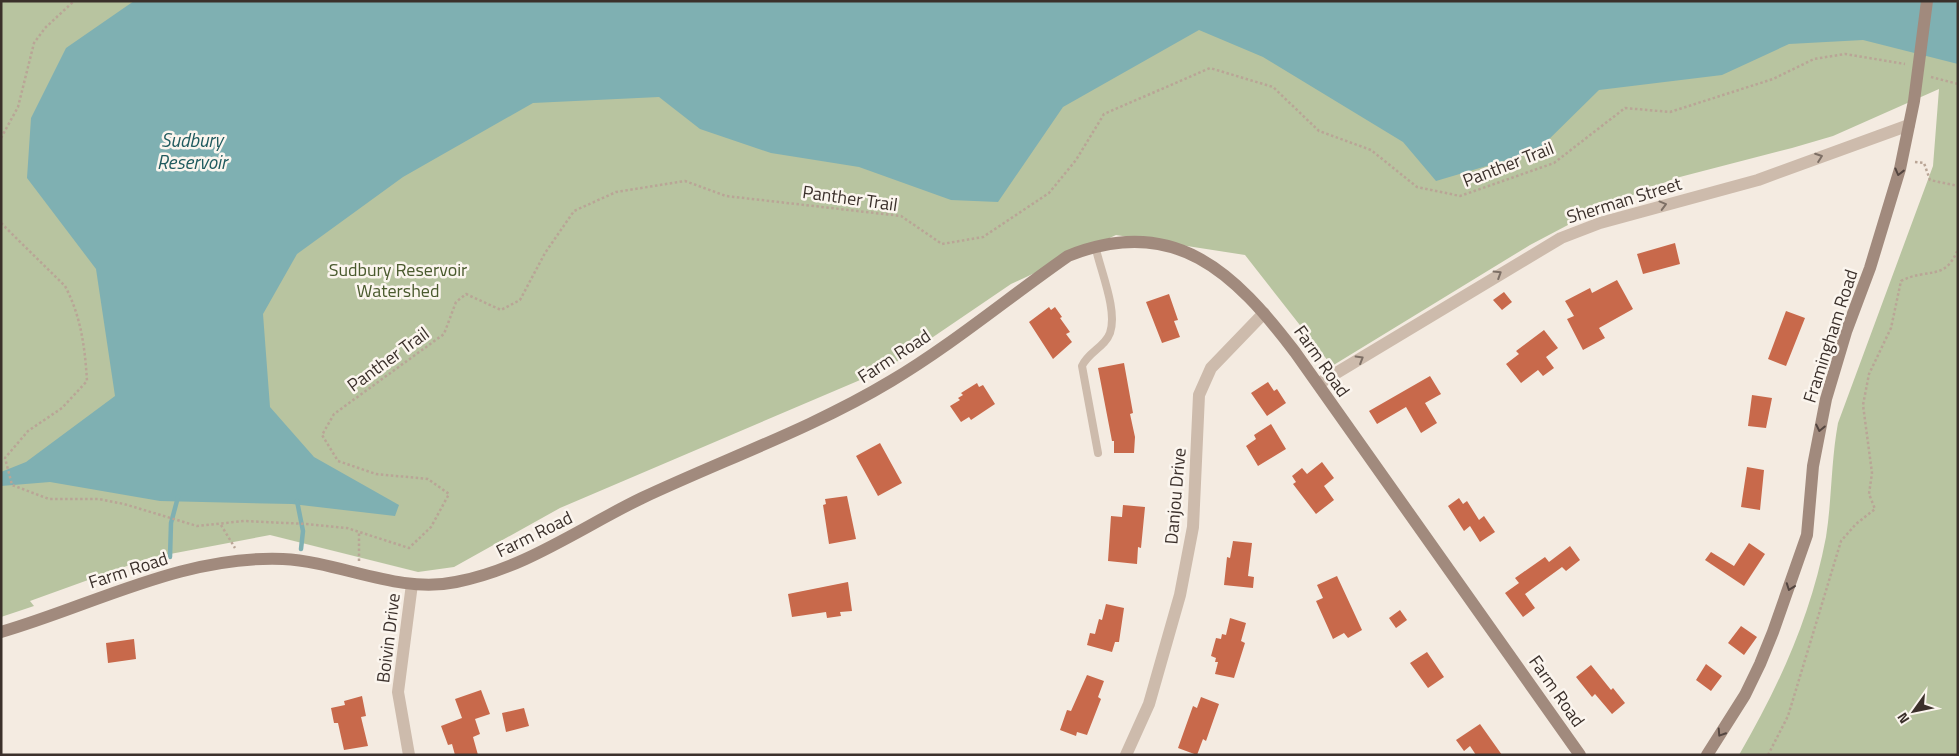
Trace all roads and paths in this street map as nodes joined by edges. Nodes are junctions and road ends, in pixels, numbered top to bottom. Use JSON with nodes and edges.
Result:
{"nodes":[{"id":1,"x":74,"y":1,"type":"edge"},
{"id":2,"x":1927,"y":1,"type":"edge"},
{"id":3,"x":1918,"y":71,"type":"junction"},
{"id":4,"x":1958,"y":84,"type":"edge"},
{"id":5,"x":1909,"y":125,"type":"junction"},
{"id":6,"x":1,"y":138,"type":"edge"},
{"id":7,"x":1902,"y":160,"type":"junction"},
{"id":8,"x":1958,"y":186,"type":"edge"},
{"id":9,"x":1,"y":223,"type":"edge"},
{"id":10,"x":1095,"y":245,"type":"junction"},
{"id":11,"x":1958,"y":249,"type":"edge"},
{"id":12,"x":1264,"y":313,"type":"junction"},
{"id":13,"x":1318,"y":384,"type":"junction"},
{"id":14,"x":1098,"y":453,"type":"dead end"},
{"id":15,"x":221,"y":524,"type":"junction"},
{"id":16,"x":359,"y":532,"type":"junction"},
{"id":17,"x":239,"y":561,"type":"junction"},
{"id":18,"x":358,"y":572,"type":"junction"},
{"id":19,"x":412,"y":584,"type":"junction"},
{"id":20,"x":1,"y":632,"type":"edge"},
{"id":21,"x":410,"y":755,"type":"edge"},
{"id":22,"x":1126,"y":755,"type":"edge"},
{"id":23,"x":1580,"y":755,"type":"edge"},
{"id":24,"x":1707,"y":755,"type":"edge"},
{"id":25,"x":1768,"y":755,"type":"edge"}],
"edges":[{"from":1,"to":6,"type":"path"},
{"from":2,"to":3,"type":"street","name":"Framingham Road"},
{"from":3,"to":4,"type":"path"},
{"from":3,"to":5,"type":"street","name":"Framingham Road"},
{"from":3,"to":16,"type":"path","name":"Panther Trail"},
{"from":5,"to":7,"type":"street","name":"Framingham Road"},
{"from":13,"to":5,"type":"street","name":"Sherman Street","one_way":true},
{"from":7,"to":8,"type":"path"},
{"from":7,"to":24,"type":"street","name":"Framingham Road","one_way":true},
{"from":9,"to":15,"type":"path"},
{"from":10,"to":12,"type":"street","name":"Farm Road"},
{"from":10,"to":14,"type":"lane"},
{"from":10,"to":19,"type":"street","name":"Farm Road"},
{"from":11,"to":25,"type":"path"},
{"from":12,"to":13,"type":"street","name":"Farm Road"},
{"from":12,"to":22,"type":"street","name":"Danjou Drive"},
{"from":13,"to":23,"type":"street","name":"Farm Road"},
{"from":15,"to":16,"type":"path","name":"Panther Trail"},
{"from":15,"to":17,"type":"path"},
{"from":16,"to":18,"type":"path"},
{"from":17,"to":18,"type":"street","name":"Farm Road"},
{"from":17,"to":20,"type":"street","name":"Farm Road"},
{"from":18,"to":19,"type":"street","name":"Farm Road"},
{"from":19,"to":21,"type":"street","name":"Boivin Drive"}]}
